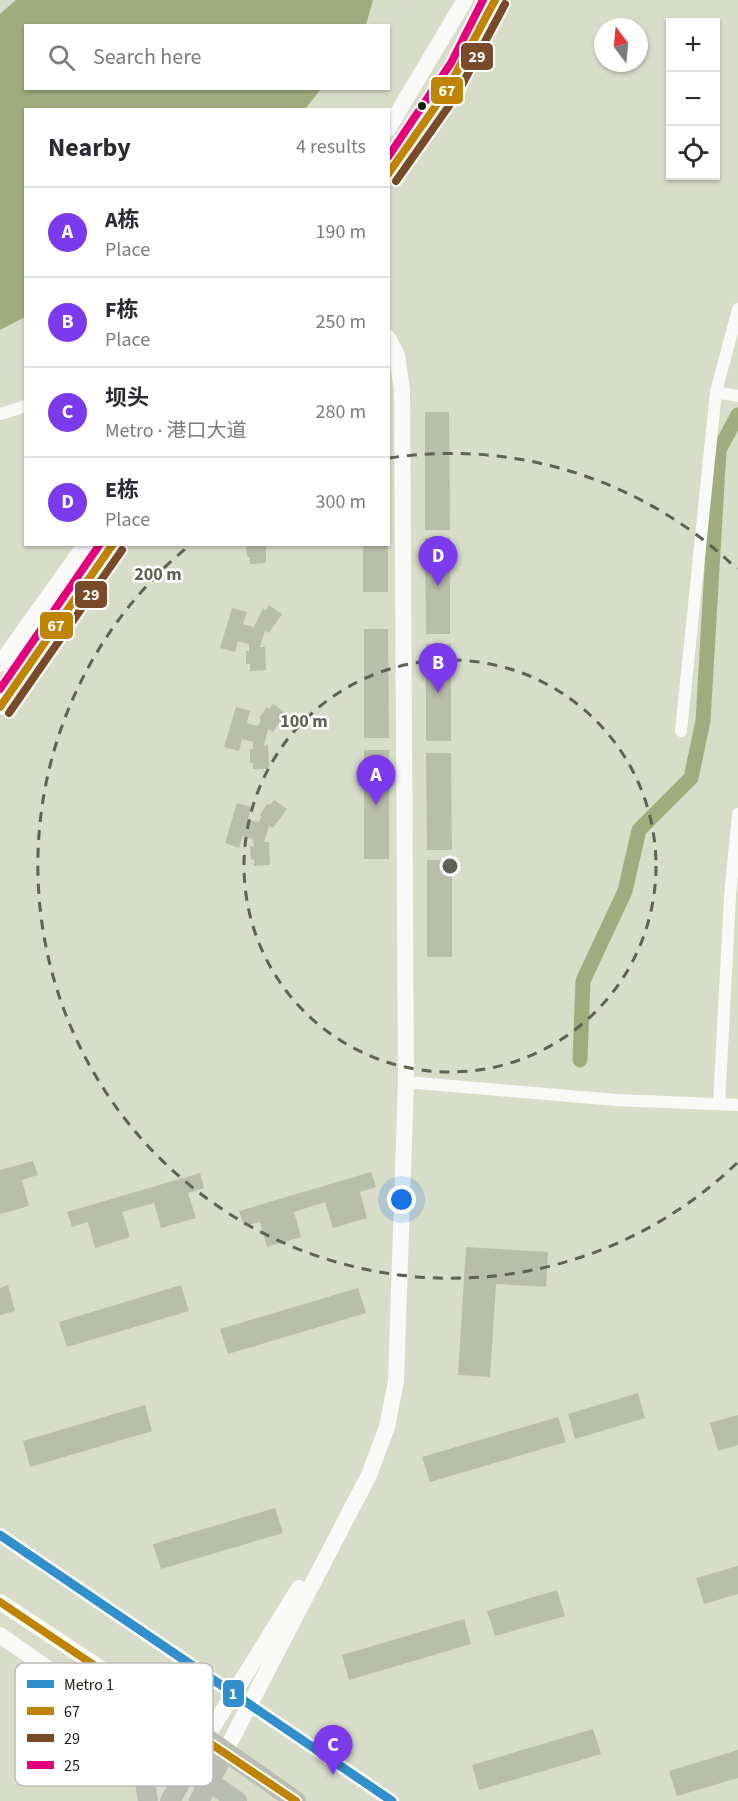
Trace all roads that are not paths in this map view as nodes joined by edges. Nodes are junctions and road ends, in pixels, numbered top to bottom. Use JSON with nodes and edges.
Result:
{"nodes":[{"id":1,"x":465,"y":0,"type":"edge"},
{"id":2,"x":495,"y":0,"type":"edge"},
{"id":3,"x":390,"y":126,"type":"edge"},
{"id":4,"x":390,"y":172,"type":"edge"},
{"id":5,"x":738,"y":309,"type":"edge"},
{"id":6,"x":390,"y":342,"type":"edge"},
{"id":7,"x":716,"y":392,"type":"junction"},
{"id":8,"x":738,"y":396,"type":"edge"},
{"id":9,"x":24,"y":407,"type":"edge"},
{"id":10,"x":0,"y":414,"type":"edge"},
{"id":11,"x":84,"y":546,"type":"edge"},
{"id":12,"x":112,"y":546,"type":"edge"},
{"id":13,"x":3,"y":652,"type":"edge"},
{"id":14,"x":0,"y":707,"type":"edge"},
{"id":15,"x":681,"y":731,"type":"dead end"},
{"id":16,"x":738,"y":814,"type":"edge"},
{"id":17,"x":734,"y":896,"type":"edge"},
{"id":18,"x":406,"y":1082,"type":"junction"},
{"id":19,"x":719,"y":1104,"type":"junction"},
{"id":20,"x":738,"y":1105,"type":"edge"},
{"id":21,"x":369,"y":1475,"type":"junction"},
{"id":22,"x":0,"y":1602,"type":"edge"},
{"id":23,"x":0,"y":1635,"type":"edge"},
{"id":24,"x":40,"y":1663,"type":"edge"},
{"id":25,"x":92,"y":1663,"type":"edge"},
{"id":26,"x":213,"y":1727,"type":"edge"},
{"id":27,"x":213,"y":1743,"type":"edge"},
{"id":28,"x":225,"y":1752,"type":"junction"},
{"id":29,"x":213,"y":1777,"type":"edge"},
{"id":30,"x":213,"y":1785,"type":"edge"},
{"id":31,"x":146,"y":1786,"type":"edge"},
{"id":32,"x":180,"y":1786,"type":"edge"},
{"id":33,"x":208,"y":1786,"type":"edge"},
{"id":34,"x":148,"y":1801,"type":"edge"},
{"id":35,"x":171,"y":1801,"type":"edge"},
{"id":36,"x":199,"y":1801,"type":"edge"},
{"id":37,"x":237,"y":1801,"type":"edge"},
{"id":38,"x":296,"y":1801,"type":"edge"}],
"edges":[{"from":1,"to":3,"type":"street"},
{"from":2,"to":4,"type":"street"},
{"from":5,"to":7,"type":"street"},
{"from":6,"to":18,"type":"street"},
{"from":7,"to":8,"type":"street"},
{"from":7,"to":15,"type":"street"},
{"from":9,"to":10,"type":"street"},
{"from":11,"to":13,"type":"street"},
{"from":12,"to":14,"type":"street"},
{"from":16,"to":17,"type":"street"},
{"from":17,"to":19,"type":"street"},
{"from":18,"to":19,"type":"street"},
{"from":18,"to":21,"type":"street"},
{"from":19,"to":20,"type":"street"},
{"from":21,"to":26,"type":"street"},
{"from":21,"to":28,"type":"street"},
{"from":22,"to":25,"type":"street"},
{"from":23,"to":24,"type":"street"},
{"from":27,"to":28,"type":"main road"},
{"from":28,"to":29,"type":"main road"},
{"from":28,"to":38,"type":"main road"},
{"from":30,"to":37,"type":"main road"},
{"from":31,"to":34,"type":"main road"},
{"from":32,"to":35,"type":"main road"},
{"from":33,"to":36,"type":"main road"}]}
